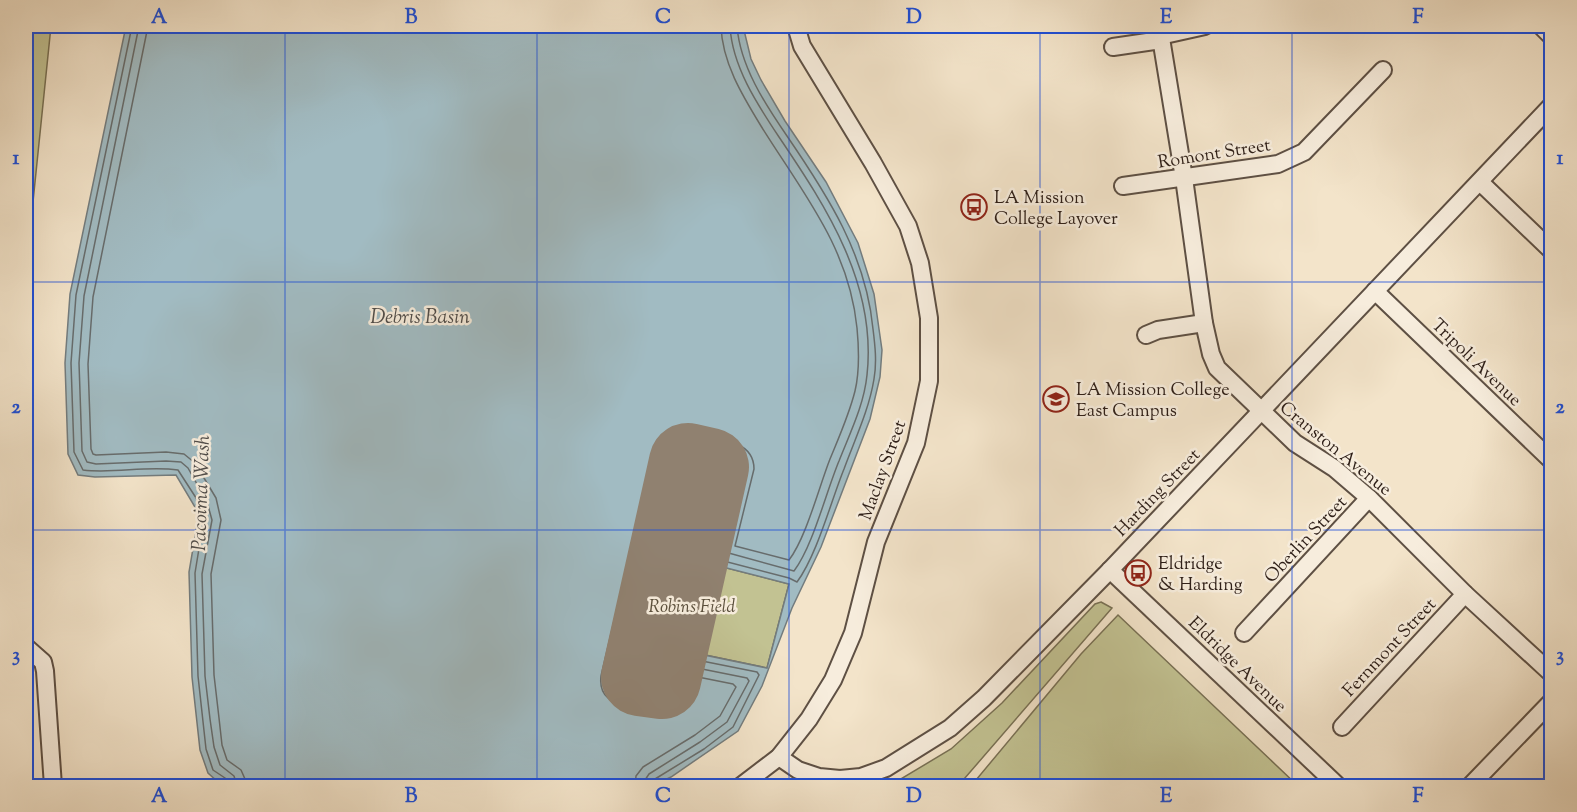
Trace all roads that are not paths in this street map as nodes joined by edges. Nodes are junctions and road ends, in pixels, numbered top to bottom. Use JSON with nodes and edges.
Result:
{"nodes":[{"id":1,"x":796,"y":26,"type":"edge"},
{"id":2,"x":1205,"y":26,"type":"edge"},
{"id":3,"x":1541,"y":26,"type":"edge"},
{"id":4,"x":1160,"y":34,"type":"edge"},
{"id":5,"x":1551,"y":37,"type":"edge"},
{"id":6,"x":1113,"y":47,"type":"dead end"},
{"id":7,"x":1383,"y":70,"type":"dead end"},
{"id":8,"x":1551,"y":105,"type":"edge"},
{"id":9,"x":1184,"y":178,"type":"junction"},
{"id":10,"x":1480,"y":182,"type":"junction"},
{"id":11,"x":1123,"y":186,"type":"dead end"},
{"id":12,"x":1551,"y":251,"type":"edge"},
{"id":13,"x":1375,"y":291,"type":"junction"},
{"id":14,"x":1204,"y":323,"type":"junction"},
{"id":15,"x":1146,"y":334,"type":"dead end"},
{"id":16,"x":1261,"y":411,"type":"junction"},
{"id":17,"x":1551,"y":460,"type":"edge"},
{"id":18,"x":1369,"y":498,"type":"junction"},
{"id":19,"x":1110,"y":570,"type":"junction"},
{"id":20,"x":1465,"y":594,"type":"junction"},
{"id":21,"x":1244,"y":633,"type":"dead end"},
{"id":22,"x":29,"y":650,"type":"edge"},
{"id":23,"x":1551,"y":674,"type":"edge"},
{"id":24,"x":1551,"y":701,"type":"edge"},
{"id":25,"x":1342,"y":727,"type":"dead end"},
{"id":26,"x":779,"y":757,"type":"junction"},
{"id":27,"x":53,"y":786,"type":"edge"},
{"id":28,"x":741,"y":786,"type":"edge"},
{"id":29,"x":1338,"y":786,"type":"edge"},
{"id":30,"x":1470,"y":786,"type":"edge"}],
"edges":[{"from":1,"to":26,"type":"street","name":"Maclay Street"},
{"from":2,"to":4,"type":"street"},
{"from":3,"to":5,"type":"street"},
{"from":4,"to":6,"type":"street"},
{"from":4,"to":9,"type":"street","name":"Cranston Avenue"},
{"from":7,"to":9,"type":"street","name":"Romont Street"},
{"from":8,"to":10,"type":"street","name":"Harding Street"},
{"from":9,"to":11,"type":"street","name":"Romont Street"},
{"from":9,"to":14,"type":"street","name":"Cranston Avenue"},
{"from":10,"to":12,"type":"street"},
{"from":10,"to":13,"type":"street","name":"Harding Street"},
{"from":13,"to":16,"type":"street","name":"Harding Street"},
{"from":13,"to":17,"type":"street","name":"Tripoli Avenue"},
{"from":14,"to":15,"type":"street"},
{"from":14,"to":16,"type":"street","name":"Cranston Avenue"},
{"from":16,"to":18,"type":"street","name":"Cranston Avenue"},
{"from":16,"to":19,"type":"street","name":"Harding Street"},
{"from":18,"to":20,"type":"street","name":"Cranston Avenue"},
{"from":18,"to":21,"type":"street","name":"Oberlin Street"},
{"from":19,"to":26,"type":"street","name":"Harding Street"},
{"from":19,"to":29,"type":"street","name":"Eldridge Avenue"},
{"from":20,"to":23,"type":"street","name":"Cranston Avenue"},
{"from":20,"to":25,"type":"street","name":"Fernmont Street"},
{"from":22,"to":27,"type":"street"},
{"from":24,"to":30,"type":"street"},
{"from":26,"to":28,"type":"street"}]}
